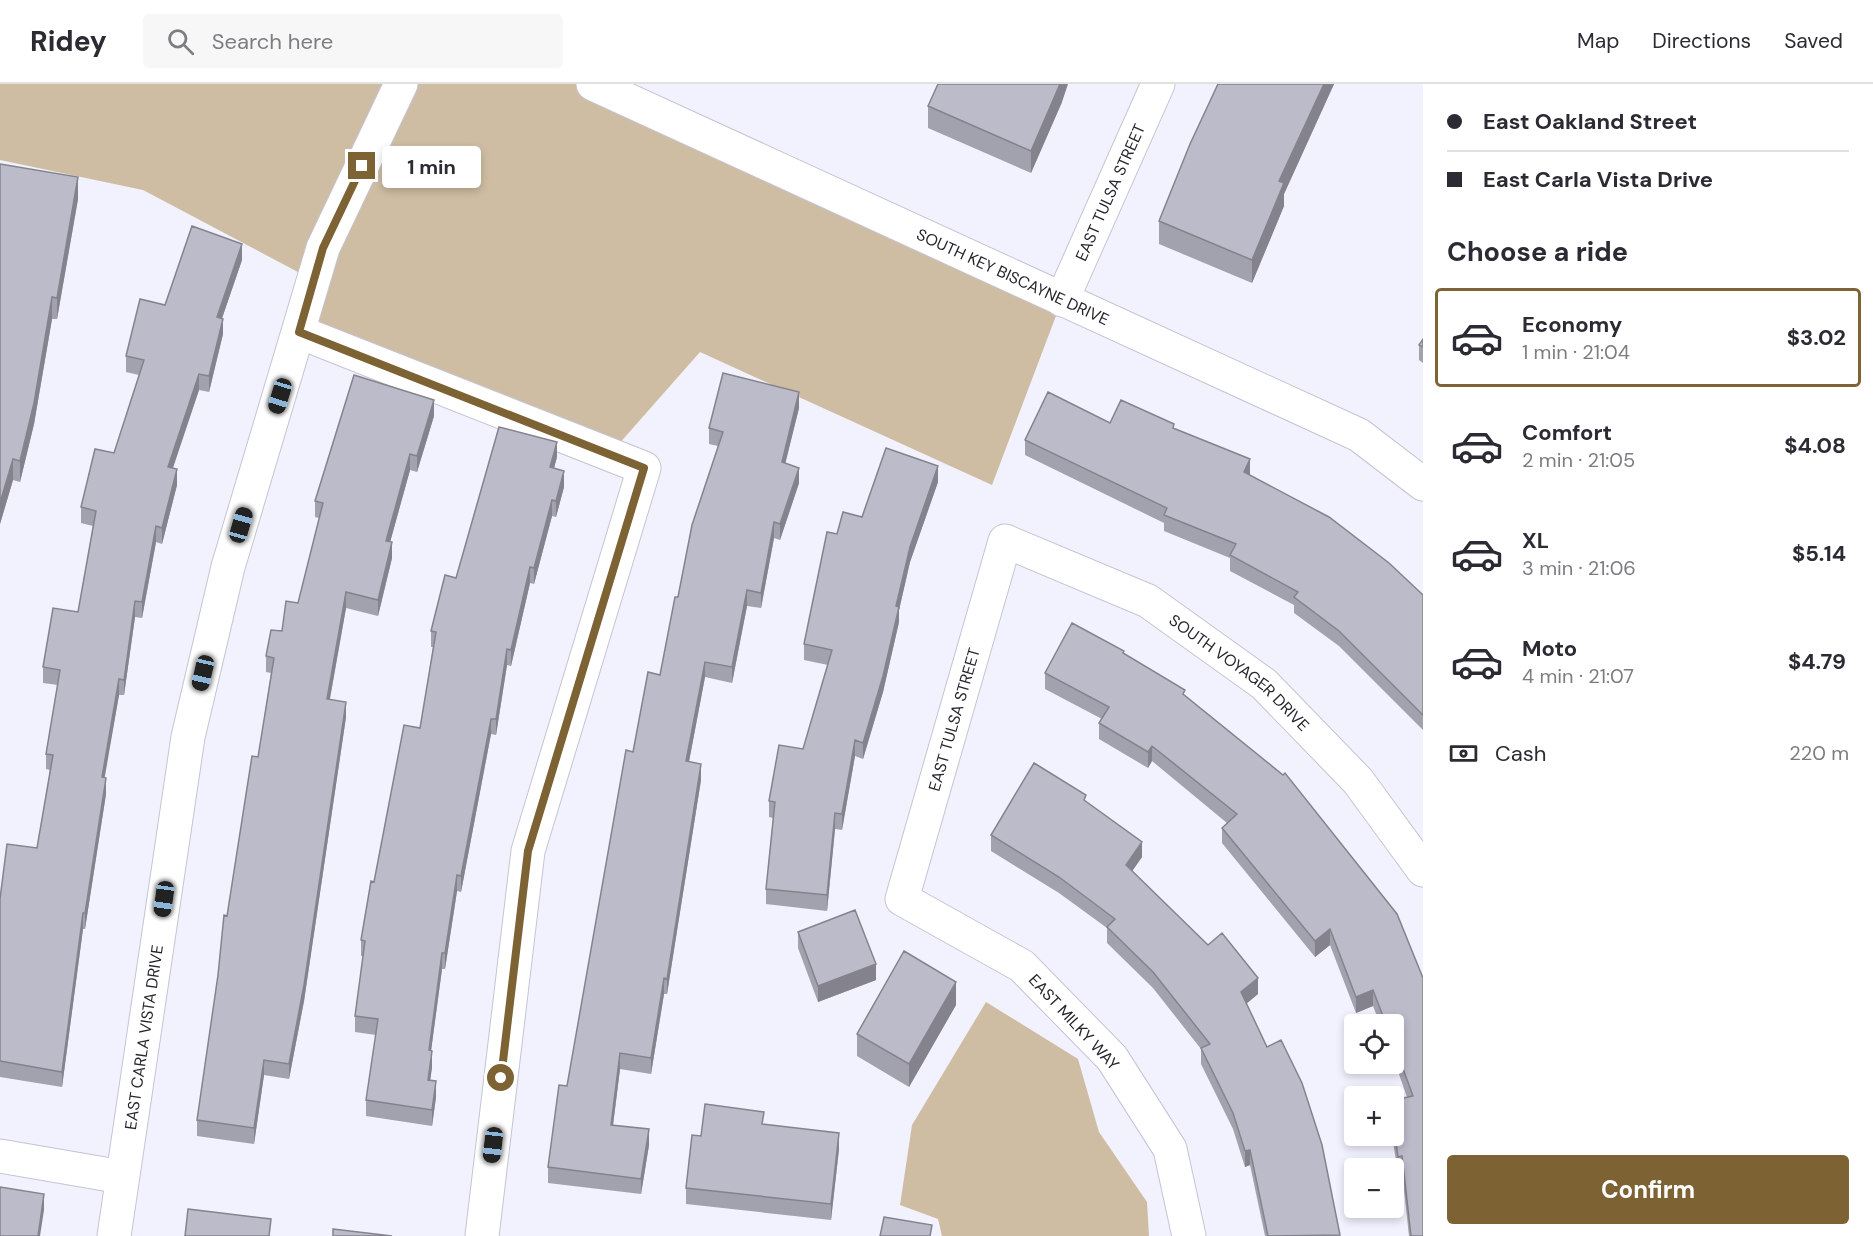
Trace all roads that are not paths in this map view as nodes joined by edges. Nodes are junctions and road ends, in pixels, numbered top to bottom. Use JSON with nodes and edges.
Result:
{"nodes":[{"id":1,"x":401,"y":84,"type":"edge"},
{"id":2,"x":593,"y":84,"type":"edge"},
{"id":3,"x":1158,"y":84,"type":"edge"},
{"id":4,"x":1062,"y":300,"type":"junction"},
{"id":5,"x":299,"y":332,"type":"junction"},
{"id":6,"x":1423,"y":484,"type":"edge"},
{"id":7,"x":1005,"y":541,"type":"joint"},
{"id":8,"x":1423,"y":870,"type":"edge"},
{"id":9,"x":902,"y":899,"type":"joint"},
{"id":10,"x":0,"y":1156,"type":"edge"},
{"id":11,"x":122,"y":1177,"type":"junction"},
{"id":12,"x":114,"y":1236,"type":"edge"},
{"id":13,"x":482,"y":1236,"type":"edge"},
{"id":14,"x":1189,"y":1236,"type":"edge"}],
"edges":[{"from":1,"to":5,"type":"street","name":"EAST CARLA VISTA DRIVE"},
{"from":2,"to":4,"type":"street","name":"SOUTH KEY BISCAYNE DRIVE"},
{"from":3,"to":4,"type":"street","name":"EAST TULSA STREET"},
{"from":4,"to":6,"type":"street","name":"SOUTH KEY BISCAYNE DRIVE"},
{"from":5,"to":11,"type":"street","name":"EAST CARLA VISTA DRIVE"},
{"from":5,"to":13,"type":"street"},
{"from":7,"to":8,"type":"street","name":"SOUTH VOYAGER DRIVE"},
{"from":7,"to":9,"type":"street","name":"EAST TULSA STREET"},
{"from":9,"to":14,"type":"street","name":"EAST MILKY WAY"},
{"from":10,"to":11,"type":"street"},
{"from":11,"to":12,"type":"street","name":"EAST CARLA VISTA DRIVE"}]}
